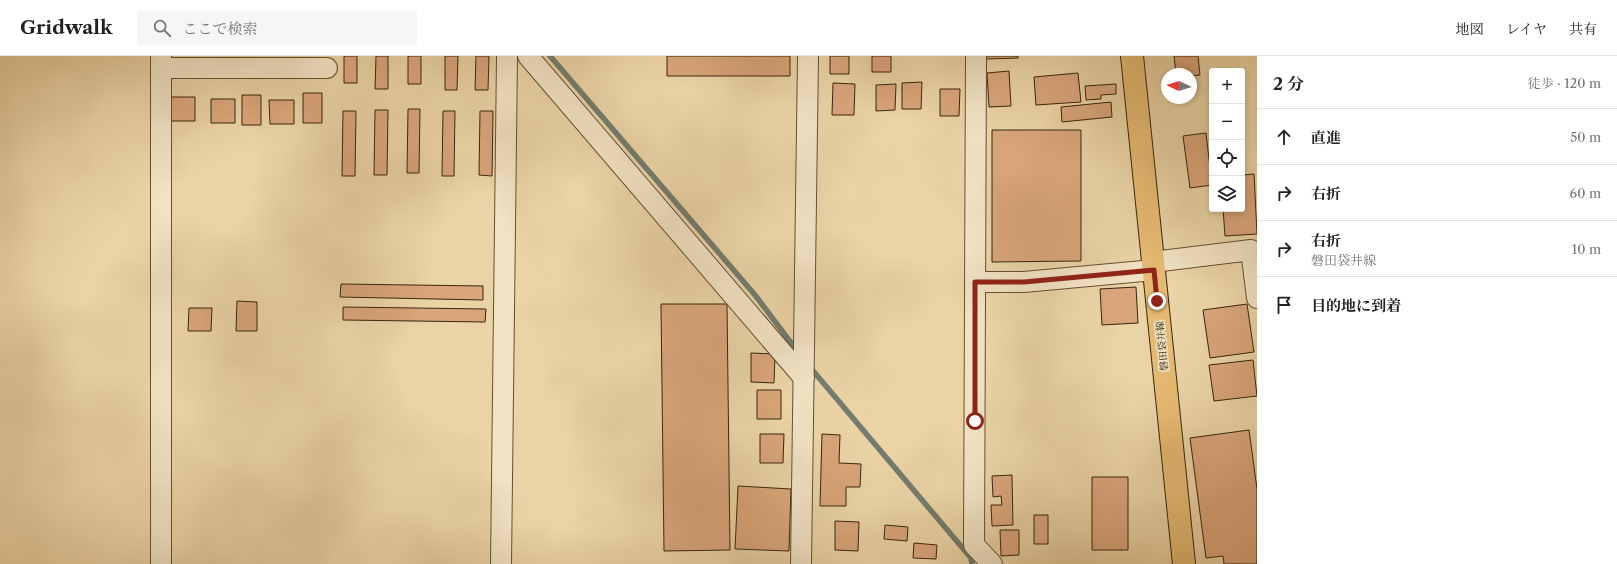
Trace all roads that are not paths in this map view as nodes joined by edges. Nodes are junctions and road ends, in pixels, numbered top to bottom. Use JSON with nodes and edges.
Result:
{"nodes":[{"id":1,"x":507,"y":56,"type":"edge"},
{"id":2,"x":528,"y":56,"type":"edge"},
{"id":3,"x":808,"y":56,"type":"edge"},
{"id":4,"x":976,"y":56,"type":"edge"},
{"id":5,"x":1132,"y":56,"type":"edge"},
{"id":6,"x":161,"y":62,"type":"edge"},
{"id":7,"x":327,"y":68,"type":"dead end"},
{"id":8,"x":1154,"y":266,"type":"junction"},
{"id":9,"x":975,"y":282,"type":"junction"},
{"id":10,"x":1257,"y":298,"type":"edge"},
{"id":11,"x":804,"y":378,"type":"junction"},
{"id":12,"x":161,"y":564,"type":"edge"},
{"id":13,"x":501,"y":564,"type":"edge"},
{"id":14,"x":801,"y":564,"type":"edge"},
{"id":15,"x":992,"y":564,"type":"edge"},
{"id":16,"x":1184,"y":564,"type":"edge"}],
"edges":[{"from":1,"to":13,"type":"street"},
{"from":2,"to":11,"type":"street"},
{"from":3,"to":11,"type":"street"},
{"from":4,"to":9,"type":"street"},
{"from":5,"to":8,"type":"main road","name":"磐田袋井線"},
{"from":6,"to":7,"type":"street"},
{"from":6,"to":12,"type":"street"},
{"from":8,"to":9,"type":"street"},
{"from":8,"to":10,"type":"street"},
{"from":8,"to":16,"type":"main road","name":"磐田袋井線"},
{"from":9,"to":15,"type":"street"},
{"from":11,"to":14,"type":"street"}]}
